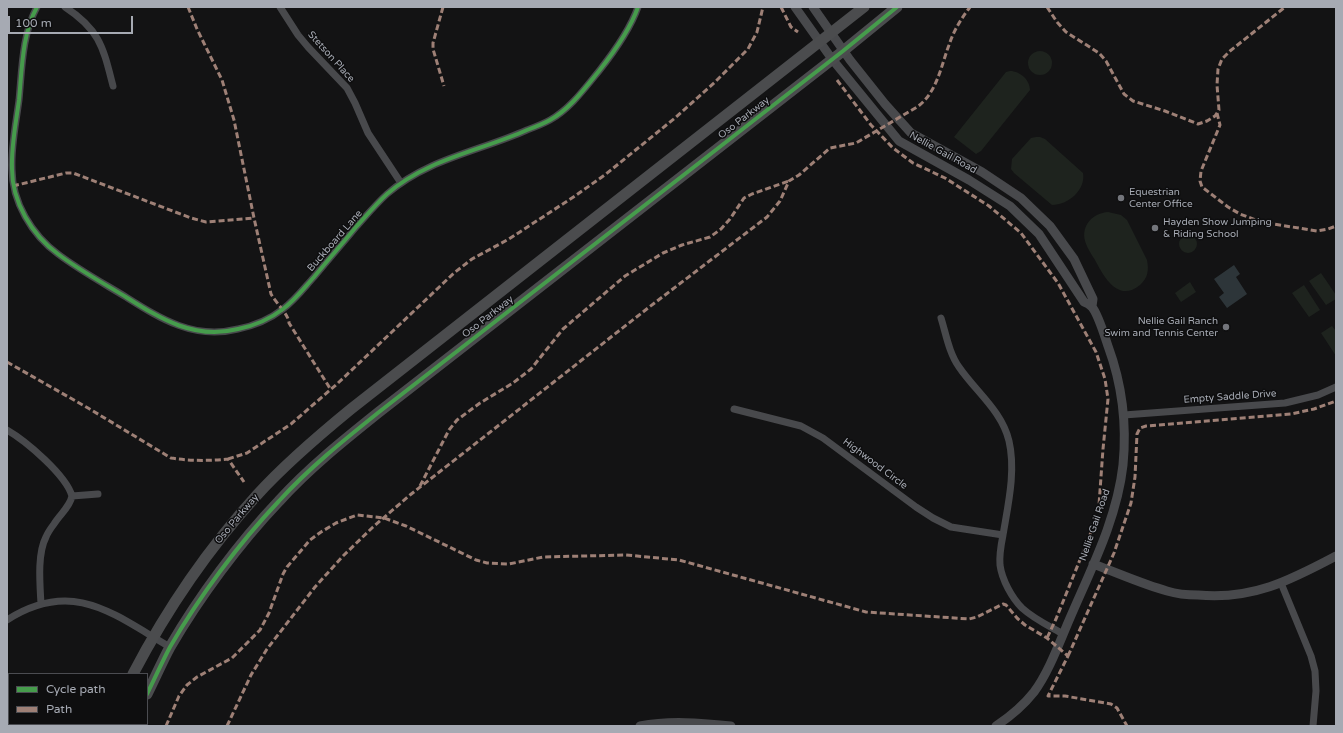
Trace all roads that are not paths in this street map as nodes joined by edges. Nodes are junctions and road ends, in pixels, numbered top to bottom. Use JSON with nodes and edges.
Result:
{"nodes":[{"id":1,"x":37,"y":7,"type":"edge"},
{"id":2,"x":65,"y":7,"type":"edge"},
{"id":3,"x":280,"y":7,"type":"edge"},
{"id":4,"x":638,"y":7,"type":"edge"},
{"id":5,"x":795,"y":7,"type":"edge"},
{"id":6,"x":812,"y":7,"type":"edge"},
{"id":7,"x":864,"y":7,"type":"edge"},
{"id":8,"x":897,"y":7,"type":"edge"},
{"id":9,"x":831,"y":34,"type":"junction"},
{"id":10,"x":820,"y":42,"type":"junction"},
{"id":11,"x":843,"y":51,"type":"junction"},
{"id":12,"x":832,"y":59,"type":"junction"},
{"id":13,"x":112,"y":86,"type":"dead end"},
{"id":14,"x":401,"y":183,"type":"junction"},
{"id":15,"x":1092,"y":306,"type":"junction"},
{"id":16,"x":941,"y":318,"type":"dead end"},
{"id":17,"x":1336,"y":387,"type":"edge"},
{"id":18,"x":734,"y":409,"type":"dead end"},
{"id":19,"x":1124,"y":415,"type":"junction"},
{"id":20,"x":7,"y":430,"type":"edge"},
{"id":21,"x":98,"y":494,"type":"dead end"},
{"id":22,"x":72,"y":496,"type":"junction"},
{"id":23,"x":1003,"y":535,"type":"junction"},
{"id":24,"x":1336,"y":556,"type":"edge"},
{"id":25,"x":1093,"y":564,"type":"junction"},
{"id":26,"x":1281,"y":583,"type":"junction"},
{"id":27,"x":41,"y":604,"type":"junction"},
{"id":28,"x":7,"y":620,"type":"edge"},
{"id":29,"x":1063,"y":634,"type":"junction"},
{"id":30,"x":152,"y":637,"type":"junction"},
{"id":31,"x":170,"y":648,"type":"junction"},
{"id":32,"x":134,"y":673,"type":"edge"},
{"id":33,"x":148,"y":692,"type":"edge"},
{"id":34,"x":640,"y":726,"type":"edge"},
{"id":35,"x":731,"y":726,"type":"edge"},
{"id":36,"x":996,"y":726,"type":"edge"},
{"id":37,"x":1313,"y":726,"type":"edge"}],
"edges":[{"from":1,"to":14,"type":"street","name":"Buckboard Lane"},
{"from":2,"to":13,"type":"street"},
{"from":3,"to":14,"type":"street","name":"Stetson Place"},
{"from":4,"to":14,"type":"street","name":"Buckboard Lane"},
{"from":5,"to":10,"type":"street","name":"Nellie Gail Road"},
{"from":6,"to":9,"type":"street","name":"Nellie Gail Road"},
{"from":7,"to":9,"type":"main road","name":"Oso Parkway"},
{"from":8,"to":11,"type":"main road","name":"Oso Parkway"},
{"from":9,"to":10,"type":"main road","name":"Oso Parkway"},
{"from":9,"to":11,"type":"street","name":"Nellie Gail Road"},
{"from":10,"to":12,"type":"street","name":"Nellie Gail Road"},
{"from":10,"to":30,"type":"main road","name":"Oso Parkway"},
{"from":11,"to":12,"type":"main road","name":"Oso Parkway"},
{"from":11,"to":15,"type":"street","name":"Nellie Gail Road"},
{"from":12,"to":15,"type":"street","name":"Nellie Gail Road"},
{"from":12,"to":31,"type":"main road","name":"Oso Parkway"},
{"from":15,"to":19,"type":"street","name":"Nellie Gail Road"},
{"from":16,"to":23,"type":"street"},
{"from":17,"to":19,"type":"street","name":"Empty Saddle Drive"},
{"from":18,"to":23,"type":"street","name":"Highwood Circle"},
{"from":19,"to":25,"type":"street","name":"Nellie Gail Road"},
{"from":20,"to":22,"type":"street"},
{"from":21,"to":22,"type":"street"},
{"from":22,"to":27,"type":"street"},
{"from":23,"to":29,"type":"street"},
{"from":24,"to":26,"type":"street"},
{"from":25,"to":26,"type":"street"},
{"from":25,"to":29,"type":"street","name":"Nellie Gail Road"},
{"from":26,"to":37,"type":"street"},
{"from":27,"to":28,"type":"street"},
{"from":27,"to":30,"type":"street"},
{"from":29,"to":36,"type":"street","name":"Nellie Gail Road"},
{"from":30,"to":31,"type":"street"},
{"from":30,"to":32,"type":"main road","name":"Oso Parkway"},
{"from":31,"to":33,"type":"main road","name":"Oso Parkway"},
{"from":34,"to":35,"type":"street"}]}
